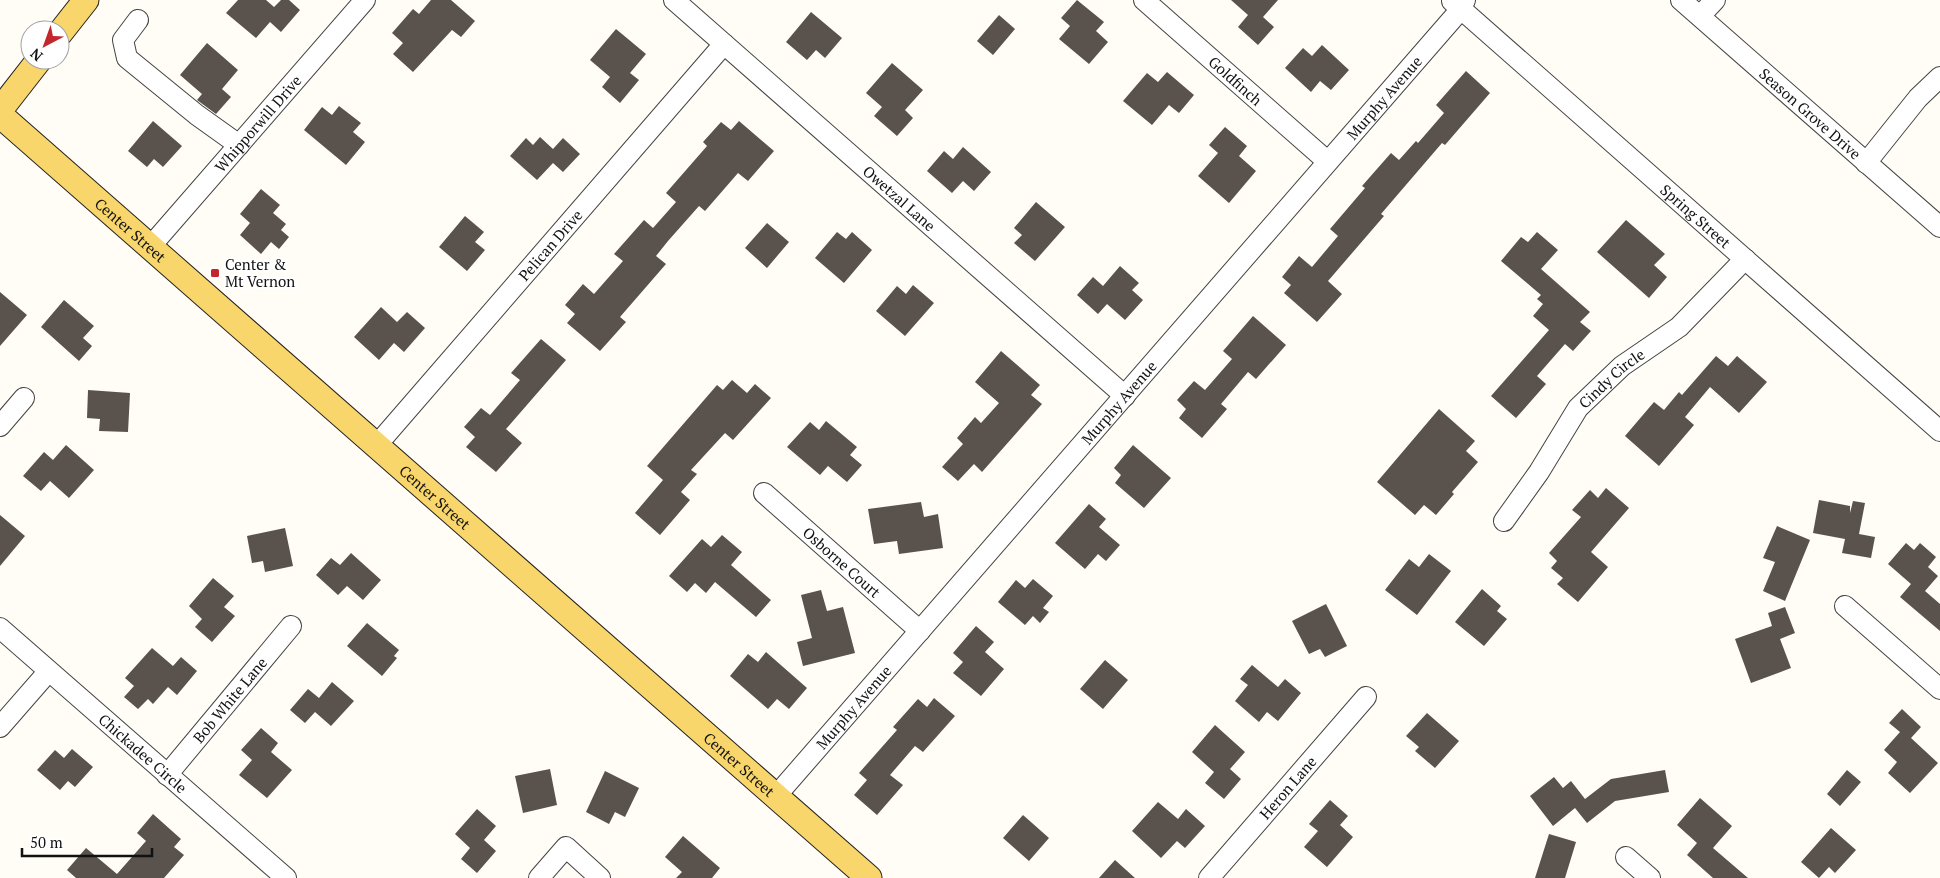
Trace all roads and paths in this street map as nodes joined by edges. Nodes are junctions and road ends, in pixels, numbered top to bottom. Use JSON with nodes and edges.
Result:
{"nodes":[{"id":1,"x":86,"y":0,"type":"edge"},
{"id":2,"x":365,"y":0,"type":"edge"},
{"id":3,"x":674,"y":0,"type":"edge"},
{"id":4,"x":1144,"y":0,"type":"edge"},
{"id":5,"x":1681,"y":0,"type":"edge"},
{"id":6,"x":1715,"y":0,"type":"edge"},
{"id":7,"x":1464,"y":2,"type":"edge"},
{"id":8,"x":1700,"y":16,"type":"junction"},
{"id":9,"x":70,"y":20,"type":"edge"},
{"id":10,"x":138,"y":20,"type":"dead end"},
{"id":11,"x":724,"y":44,"type":"junction"},
{"id":12,"x":31,"y":70,"type":"edge"},
{"id":13,"x":1940,"y":77,"type":"edge"},
{"id":14,"x":0,"y":110,"type":"edge"},
{"id":15,"x":0,"y":115,"type":"edge"},
{"id":16,"x":240,"y":145,"type":"junction"},
{"id":17,"x":1328,"y":162,"type":"junction"},
{"id":18,"x":1866,"y":163,"type":"junction"},
{"id":19,"x":1940,"y":227,"type":"edge"},
{"id":20,"x":150,"y":247,"type":"junction"},
{"id":21,"x":1745,"y":259,"type":"junction"},
{"id":22,"x":1125,"y":396,"type":"junction"},
{"id":23,"x":24,"y":398,"type":"dead end"},
{"id":24,"x":0,"y":426,"type":"edge"},
{"id":25,"x":1940,"y":431,"type":"edge"},
{"id":26,"x":376,"y":446,"type":"junction"},
{"id":27,"x":764,"y":493,"type":"dead end"},
{"id":28,"x":1504,"y":521,"type":"dead end"},
{"id":29,"x":1845,"y":606,"type":"dead end"},
{"id":30,"x":291,"y":626,"type":"dead end"},
{"id":31,"x":0,"y":628,"type":"edge"},
{"id":32,"x":920,"y":631,"type":"junction"},
{"id":33,"x":48,"y":672,"type":"junction"},
{"id":34,"x":1940,"y":689,"type":"edge"},
{"id":35,"x":1366,"y":697,"type":"dead end"},
{"id":36,"x":0,"y":727,"type":"edge"},
{"id":37,"x":167,"y":775,"type":"junction"},
{"id":38,"x":776,"y":796,"type":"junction"},
{"id":39,"x":1626,"y":857,"type":"dead end"},
{"id":40,"x":286,"y":878,"type":"edge"},
{"id":41,"x":539,"y":878,"type":"edge"},
{"id":42,"x":600,"y":878,"type":"edge"},
{"id":43,"x":870,"y":878,"type":"edge"},
{"id":44,"x":1209,"y":878,"type":"edge"},
{"id":45,"x":1650,"y":878,"type":"edge"}],
"edges":[{"from":1,"to":9,"type":"main road"},
{"from":2,"to":16,"type":"street","name":"Whipporwill Drive"},
{"from":3,"to":11,"type":"street","name":"Owetzal Lane"},
{"from":4,"to":17,"type":"street","name":"Goldfinch"},
{"from":5,"to":8,"type":"street","name":"Season Grove Drive"},
{"from":6,"to":8,"type":"street"},
{"from":7,"to":17,"type":"street","name":"Murphy Avenue"},
{"from":7,"to":21,"type":"street","name":"Spring Street"},
{"from":8,"to":18,"type":"street","name":"Season Grove Drive"},
{"from":10,"to":16,"type":"street"},
{"from":11,"to":22,"type":"street","name":"Owetzal Lane"},
{"from":11,"to":26,"type":"street","name":"Pelican Drive"},
{"from":12,"to":14,"type":"main road"},
{"from":13,"to":18,"type":"street"},
{"from":15,"to":20,"type":"main road","name":"Center Street"},
{"from":16,"to":20,"type":"street","name":"Whipporwill Drive"},
{"from":17,"to":22,"type":"street","name":"Murphy Avenue"},
{"from":18,"to":19,"type":"street","name":"Season Grove Drive"},
{"from":20,"to":26,"type":"main road","name":"Center Street"},
{"from":21,"to":25,"type":"street","name":"Spring Street"},
{"from":21,"to":28,"type":"street","name":"Cindy Circle"},
{"from":22,"to":32,"type":"street","name":"Murphy Avenue"},
{"from":23,"to":24,"type":"street"},
{"from":26,"to":38,"type":"main road","name":"Center Street"},
{"from":27,"to":32,"type":"street","name":"Osborne Court"},
{"from":29,"to":34,"type":"street"},
{"from":30,"to":37,"type":"street","name":"Bob White Lane"},
{"from":31,"to":33,"type":"street","name":"Chickadee Circle"},
{"from":32,"to":38,"type":"street","name":"Murphy Avenue"},
{"from":33,"to":36,"type":"street"},
{"from":33,"to":37,"type":"street","name":"Chickadee Circle"},
{"from":35,"to":44,"type":"street","name":"Heron Lane"},
{"from":37,"to":40,"type":"street","name":"Chickadee Circle"},
{"from":38,"to":43,"type":"main road","name":"Center Street"},
{"from":39,"to":45,"type":"street"},
{"from":41,"to":42,"type":"street"}]}
